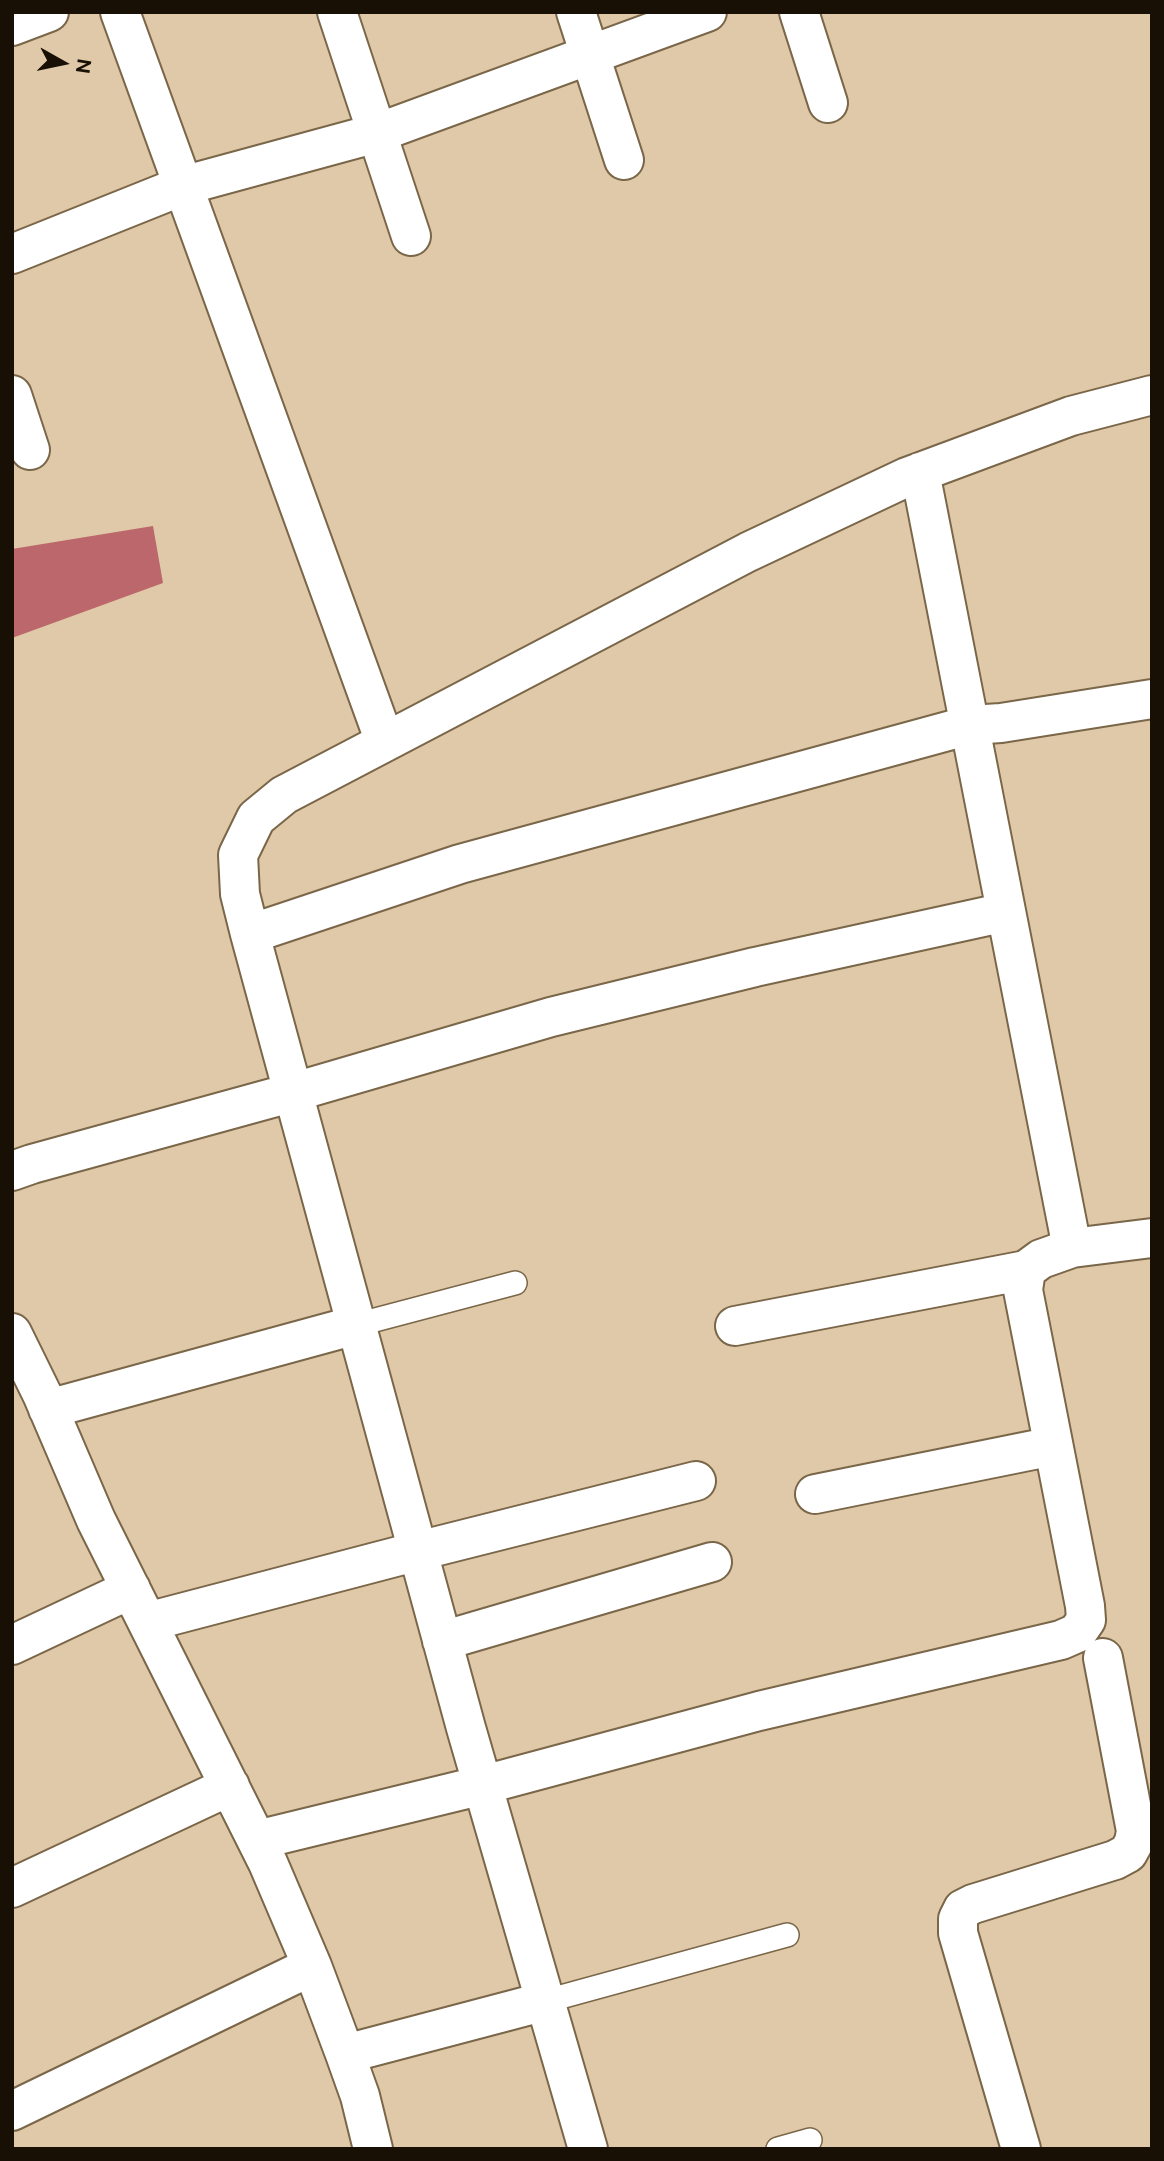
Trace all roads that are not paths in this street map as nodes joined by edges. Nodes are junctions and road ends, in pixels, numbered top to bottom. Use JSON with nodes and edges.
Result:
{"nodes":[{"id":1,"x":49,"y":12,"type":"edge"},
{"id":2,"x":120,"y":12,"type":"edge"},
{"id":3,"x":337,"y":12,"type":"edge"},
{"id":4,"x":576,"y":12,"type":"edge"},
{"id":5,"x":707,"y":12,"type":"edge"},
{"id":6,"x":799,"y":12,"type":"edge"},
{"id":7,"x":12,"y":26,"type":"edge"},
{"id":8,"x":590,"y":55,"type":"junction"},
{"id":9,"x":828,"y":103,"type":"dead end"},
{"id":10,"x":377,"y":133,"type":"junction"},
{"id":11,"x":624,"y":159,"type":"dead end"},
{"id":12,"x":182,"y":186,"type":"junction"},
{"id":13,"x":411,"y":236,"type":"dead end"},
{"id":14,"x":12,"y":254,"type":"edge"},
{"id":15,"x":12,"y":395,"type":"edge"},
{"id":16,"x":1152,"y":395,"type":"edge"},
{"id":17,"x":30,"y":450,"type":"dead end"},
{"id":18,"x":920,"y":472,"type":"junction"},
{"id":19,"x":1152,"y":699,"type":"edge"},
{"id":20,"x":970,"y":725,"type":"junction"},
{"id":21,"x":386,"y":742,"type":"junction"},
{"id":22,"x":1006,"y":912,"type":"junction"},
{"id":23,"x":250,"y":934,"type":"junction"},
{"id":24,"x":294,"y":1092,"type":"junction"},
{"id":25,"x":12,"y":1171,"type":"edge"},
{"id":26,"x":1152,"y":1238,"type":"edge"},
{"id":27,"x":1072,"y":1248,"type":"junction"},
{"id":28,"x":1026,"y":1270,"type":"junction"},
{"id":29,"x":515,"y":1283,"type":"dead end"},
{"id":30,"x":356,"y":1325,"type":"junction"},
{"id":31,"x":735,"y":1326,"type":"dead end"},
{"id":32,"x":12,"y":1333,"type":"edge"},
{"id":33,"x":34,"y":1403,"type":"edge"},
{"id":34,"x":1053,"y":1446,"type":"junction"},
{"id":35,"x":696,"y":1481,"type":"dead end"},
{"id":36,"x":815,"y":1494,"type":"dead end"},
{"id":37,"x":418,"y":1551,"type":"junction"},
{"id":38,"x":712,"y":1562,"type":"dead end"},
{"id":39,"x":139,"y":1606,"type":"junction"},
{"id":40,"x":442,"y":1641,"type":"junction"},
{"id":41,"x":12,"y":1645,"type":"edge"},
{"id":42,"x":1103,"y":1658,"type":"dead end"},
{"id":43,"x":483,"y":1785,"type":"junction"},
{"id":44,"x":230,"y":1786,"type":"junction"},
{"id":45,"x":257,"y":1840,"type":"junction"},
{"id":46,"x":12,"y":1888,"type":"edge"},
{"id":47,"x":787,"y":1935,"type":"dead end"},
{"id":48,"x":312,"y":1966,"type":"junction"},
{"id":49,"x":546,"y":2001,"type":"junction"},
{"id":50,"x":345,"y":2054,"type":"junction"},
{"id":51,"x":12,"y":2110,"type":"edge"},
{"id":52,"x":810,"y":2140,"type":"dead end"},
{"id":53,"x":373,"y":2149,"type":"edge"},
{"id":54,"x":588,"y":2149,"type":"edge"},
{"id":55,"x":778,"y":2149,"type":"edge"},
{"id":56,"x":1021,"y":2149,"type":"edge"}],
"edges":[{"from":1,"to":7,"type":"street"},
{"from":2,"to":12,"type":"street"},
{"from":3,"to":10,"type":"street"},
{"from":4,"to":8,"type":"street"},
{"from":5,"to":8,"type":"street"},
{"from":6,"to":9,"type":"street"},
{"from":8,"to":10,"type":"street"},
{"from":8,"to":11,"type":"street"},
{"from":10,"to":12,"type":"street"},
{"from":10,"to":13,"type":"street"},
{"from":12,"to":14,"type":"street"},
{"from":12,"to":21,"type":"street"},
{"from":15,"to":17,"type":"street"},
{"from":16,"to":18,"type":"street"},
{"from":18,"to":20,"type":"street"},
{"from":18,"to":21,"type":"street"},
{"from":19,"to":20,"type":"street"},
{"from":20,"to":22,"type":"street"},
{"from":20,"to":23,"type":"street"},
{"from":21,"to":23,"type":"street"},
{"from":22,"to":24,"type":"street"},
{"from":22,"to":27,"type":"street"},
{"from":23,"to":24,"type":"street"},
{"from":24,"to":25,"type":"street"},
{"from":24,"to":30,"type":"street"},
{"from":26,"to":27,"type":"street"},
{"from":27,"to":28,"type":"street"},
{"from":28,"to":31,"type":"street"},
{"from":28,"to":34,"type":"street"},
{"from":29,"to":30,"type":"lane"},
{"from":30,"to":33,"type":"street"},
{"from":30,"to":37,"type":"street"},
{"from":32,"to":33,"type":"street"},
{"from":33,"to":39,"type":"street"},
{"from":34,"to":36,"type":"street"},
{"from":34,"to":43,"type":"street"},
{"from":35,"to":37,"type":"street"},
{"from":37,"to":39,"type":"street"},
{"from":37,"to":40,"type":"street"},
{"from":38,"to":40,"type":"street"},
{"from":39,"to":41,"type":"street"},
{"from":39,"to":44,"type":"street"},
{"from":40,"to":43,"type":"street"},
{"from":42,"to":56,"type":"street"},
{"from":43,"to":45,"type":"street"},
{"from":43,"to":49,"type":"street"},
{"from":44,"to":45,"type":"street"},
{"from":44,"to":46,"type":"street"},
{"from":45,"to":48,"type":"street"},
{"from":47,"to":49,"type":"lane"},
{"from":48,"to":50,"type":"street"},
{"from":48,"to":51,"type":"street"},
{"from":49,"to":50,"type":"street"},
{"from":49,"to":54,"type":"street"},
{"from":50,"to":53,"type":"street"},
{"from":52,"to":55,"type":"lane"}]}
